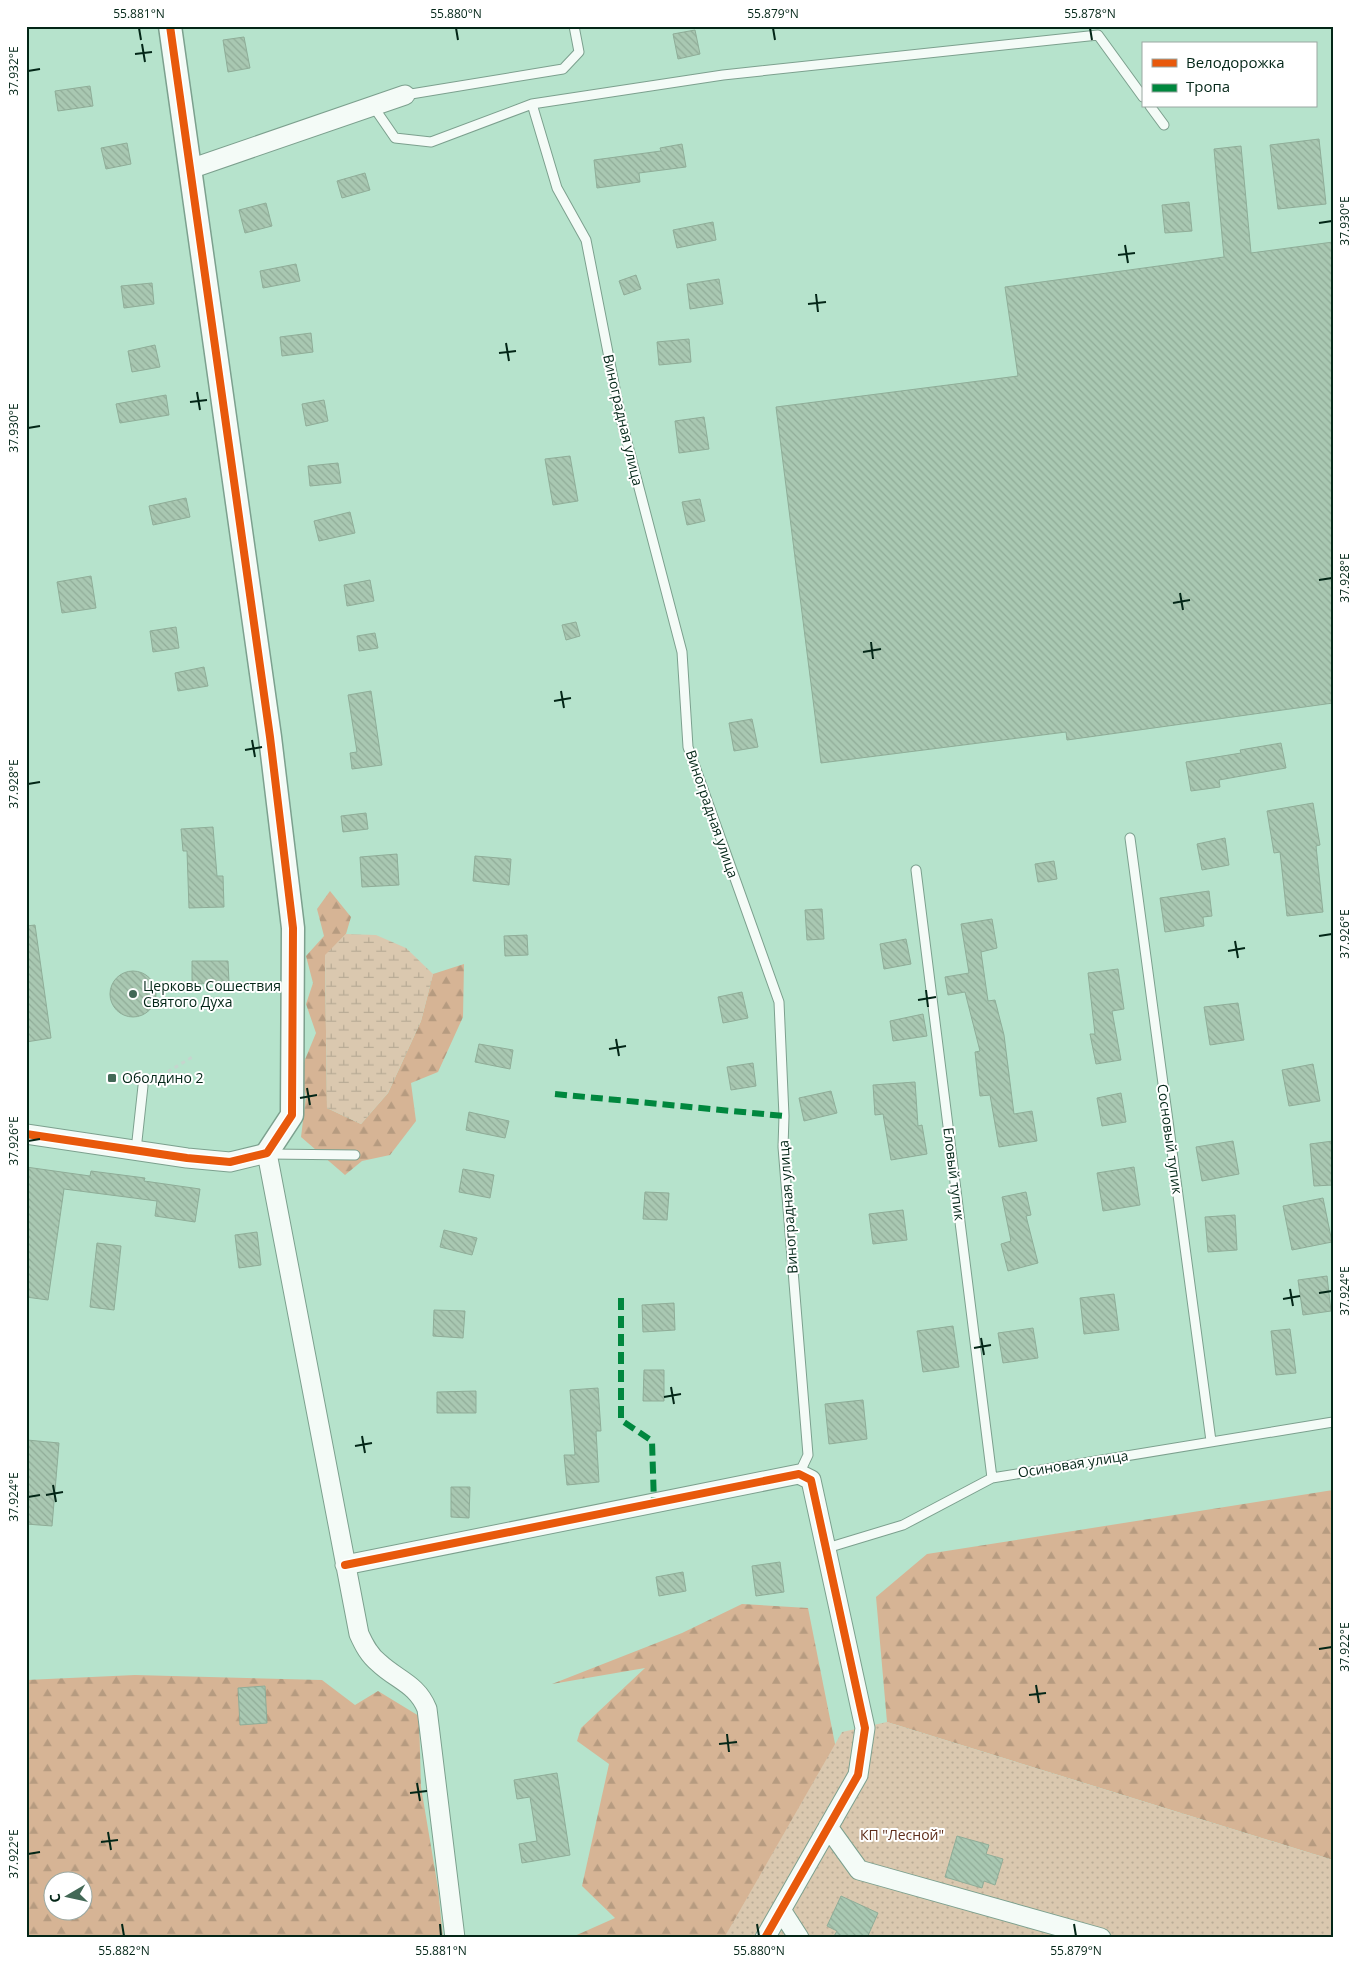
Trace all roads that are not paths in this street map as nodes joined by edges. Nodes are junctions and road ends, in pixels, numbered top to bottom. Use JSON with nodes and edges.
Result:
{"nodes":[{"id":1,"x":170,"y":26,"type":"edge"},
{"id":2,"x":574,"y":26,"type":"edge"},
{"id":3,"x":406,"y":95,"type":"joint"},
{"id":4,"x":1142,"y":96,"type":"edge"},
{"id":5,"x":532,"y":104,"type":"junction"},
{"id":6,"x":373,"y":106,"type":"junction"},
{"id":7,"x":1151,"y":108,"type":"edge"},
{"id":8,"x":1164,"y":125,"type":"dead end"},
{"id":9,"x":190,"y":169,"type":"junction"},
{"id":10,"x":1130,"y":838,"type":"dead end"},
{"id":11,"x":916,"y":870,"type":"dead end"},
{"id":12,"x":143,"y":1086,"type":"road end"},
{"id":13,"x":26,"y":1134,"type":"edge"},
{"id":14,"x":136,"y":1150,"type":"junction"},
{"id":15,"x":267,"y":1154,"type":"junction"},
{"id":16,"x":354,"y":1155,"type":"dead end"},
{"id":17,"x":1333,"y":1422,"type":"edge"},
{"id":18,"x":1211,"y":1441,"type":"junction"},
{"id":19,"x":799,"y":1474,"type":"junction"},
{"id":20,"x":992,"y":1478,"type":"junction"},
{"id":21,"x":827,"y":1548,"type":"junction"},
{"id":22,"x":346,"y":1564,"type":"junction"},
{"id":23,"x":828,"y":1827,"type":"junction"},
{"id":24,"x":781,"y":1910,"type":"junction"},
{"id":25,"x":455,"y":1938,"type":"edge"},
{"id":26,"x":765,"y":1938,"type":"edge"},
{"id":27,"x":799,"y":1938,"type":"edge"},
{"id":28,"x":1101,"y":1938,"type":"edge"}],
"edges":[{"from":1,"to":9,"type":"street"},
{"from":2,"to":3,"type":"lane"},
{"from":3,"to":6,"type":"street"},
{"from":4,"to":5,"type":"lane"},
{"from":5,"to":6,"type":"lane"},
{"from":5,"to":19,"type":"lane","name":"Виноградная улица"},
{"from":6,"to":9,"type":"street"},
{"from":7,"to":8,"type":"lane"},
{"from":9,"to":15,"type":"street"},
{"from":10,"to":18,"type":"lane","name":"Сосновый тупик"},
{"from":11,"to":20,"type":"lane","name":"Еловый тупик"},
{"from":12,"to":14,"type":"lane"},
{"from":13,"to":14,"type":"street"},
{"from":14,"to":15,"type":"street"},
{"from":15,"to":16,"type":"lane"},
{"from":15,"to":22,"type":"street"},
{"from":17,"to":18,"type":"lane","name":"Осиновая улица"},
{"from":18,"to":20,"type":"lane","name":"Осиновая улица"},
{"from":19,"to":21,"type":"street"},
{"from":19,"to":22,"type":"street"},
{"from":20,"to":21,"type":"lane","name":"Осиновая улица"},
{"from":21,"to":23,"type":"street"},
{"from":22,"to":25,"type":"street"},
{"from":23,"to":24,"type":"street"},
{"from":23,"to":28,"type":"street"},
{"from":24,"to":26,"type":"street"},
{"from":24,"to":27,"type":"street"}]}
